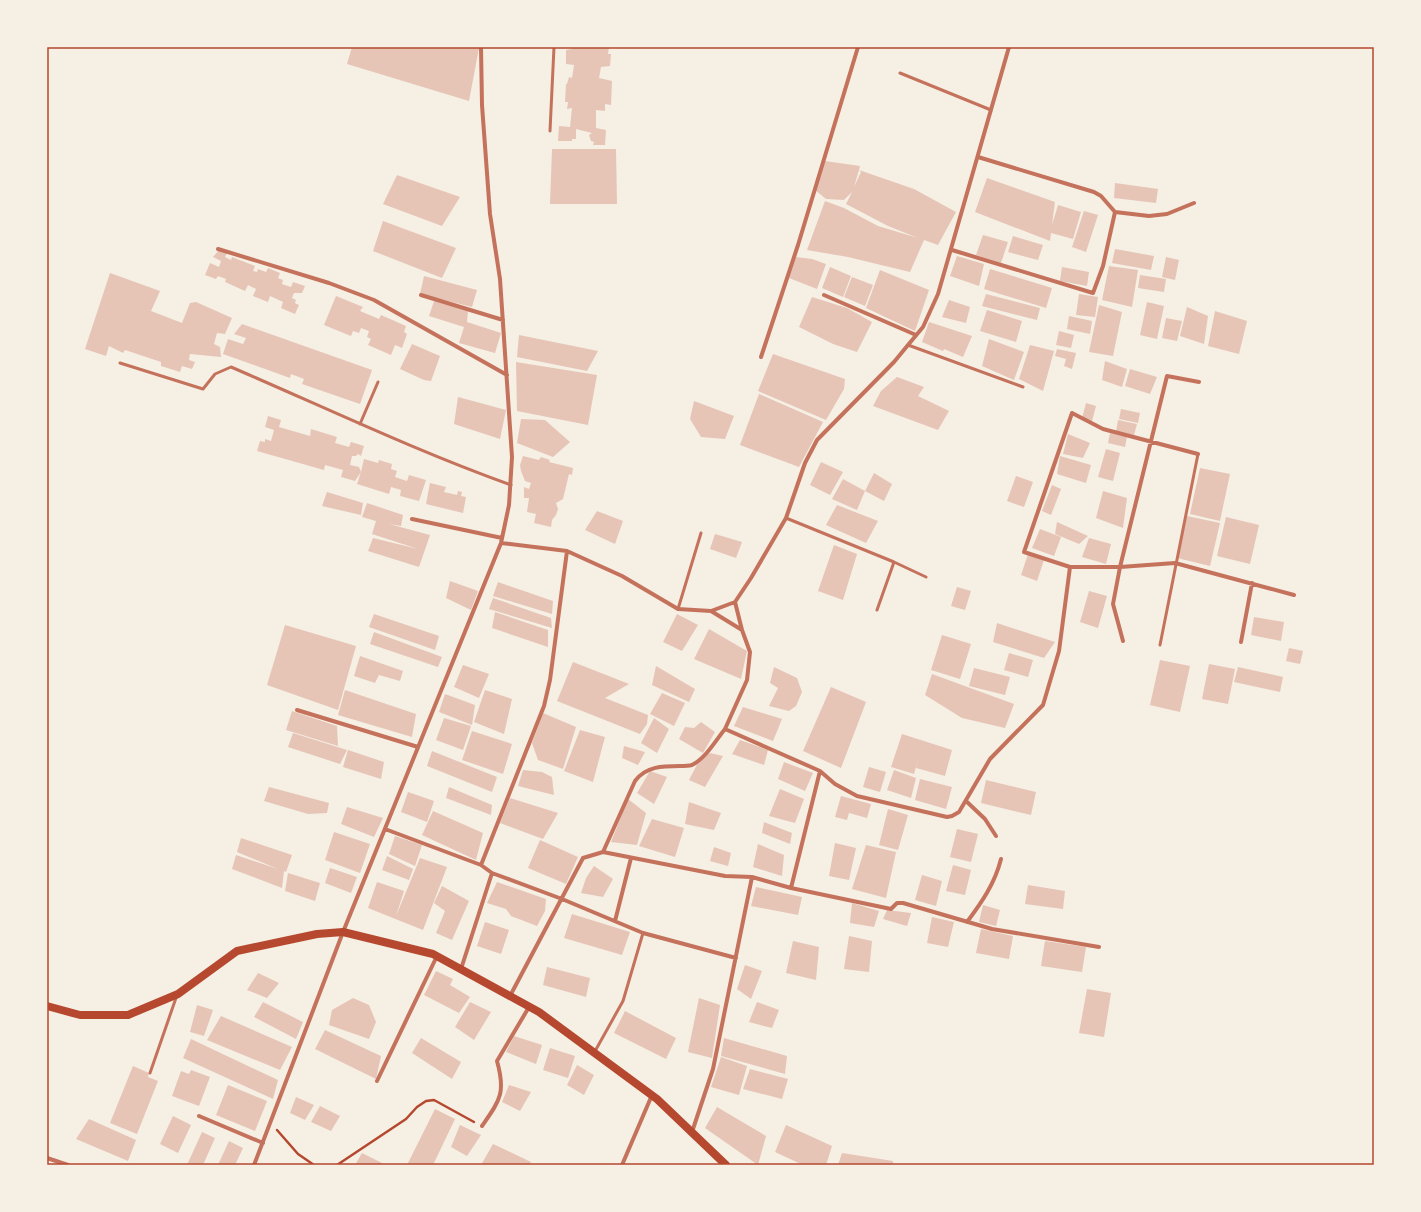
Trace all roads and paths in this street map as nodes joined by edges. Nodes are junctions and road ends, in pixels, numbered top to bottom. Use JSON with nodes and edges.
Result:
{"nodes":[{"id":1,"x":481,"y":47,"type":"edge"},
{"id":2,"x":554,"y":47,"type":"edge"},
{"id":3,"x":858,"y":47,"type":"edge"},
{"id":4,"x":1009,"y":47,"type":"edge"},
{"id":5,"x":900,"y":73,"type":"dead end"},
{"id":6,"x":991,"y":110,"type":"junction"},
{"id":7,"x":550,"y":131,"type":"dead end"},
{"id":8,"x":978,"y":156,"type":"junction"},
{"id":9,"x":1194,"y":203,"type":"dead end"},
{"id":10,"x":1115,"y":212,"type":"junction"},
{"id":11,"x":218,"y":249,"type":"dead end"},
{"id":12,"x":952,"y":250,"type":"junction"},
{"id":13,"x":421,"y":295,"type":"dead end"},
{"id":14,"x":824,"y":295,"type":"dead end"},
{"id":15,"x":503,"y":320,"type":"junction"},
{"id":16,"x":916,"y":335,"type":"junction"},
{"id":17,"x":908,"y":345,"type":"junction"},
{"id":18,"x":761,"y":357,"type":"dead end"},
{"id":19,"x":120,"y":363,"type":"dead end"},
{"id":20,"x":507,"y":375,"type":"junction"},
{"id":21,"x":378,"y":382,"type":"dead end"},
{"id":22,"x":1199,"y":382,"type":"dead end"},
{"id":23,"x":1023,"y":387,"type":"dead end"},
{"id":24,"x":360,"y":424,"type":"junction"},
{"id":25,"x":1151,"y":442,"type":"junction"},
{"id":26,"x":1198,"y":454,"type":"joint"},
{"id":27,"x":511,"y":485,"type":"junction"},
{"id":28,"x":786,"y":518,"type":"junction"},
{"id":29,"x":412,"y":519,"type":"dead end"},
{"id":30,"x":701,"y":533,"type":"dead end"},
{"id":31,"x":502,"y":538,"type":"junction"},
{"id":32,"x":501,"y":543,"type":"junction"},
{"id":33,"x":567,"y":551,"type":"junction"},
{"id":34,"x":894,"y":562,"type":"junction"},
{"id":35,"x":1175,"y":563,"type":"junction"},
{"id":36,"x":1070,"y":567,"type":"junction"},
{"id":37,"x":1120,"y":567,"type":"junction"},
{"id":38,"x":926,"y":577,"type":"dead end"},
{"id":39,"x":1252,"y":583,"type":"junction"},
{"id":40,"x":1294,"y":595,"type":"dead end"},
{"id":41,"x":735,"y":602,"type":"junction"},
{"id":42,"x":678,"y":609,"type":"junction"},
{"id":43,"x":877,"y":610,"type":"dead end"},
{"id":44,"x":711,"y":611,"type":"junction"},
{"id":45,"x":742,"y":630,"type":"junction"},
{"id":46,"x":1122,"y":641,"type":"dead end"},
{"id":47,"x":1241,"y":642,"type":"dead end"},
{"id":48,"x":1160,"y":645,"type":"dead end"},
{"id":49,"x":297,"y":710,"type":"dead end"},
{"id":50,"x":726,"y":729,"type":"junction"},
{"id":51,"x":418,"y":747,"type":"junction"},
{"id":52,"x":820,"y":771,"type":"junction"},
{"id":53,"x":966,"y":801,"type":"junction"},
{"id":54,"x":385,"y":829,"type":"junction"},
{"id":55,"x":996,"y":836,"type":"dead end"},
{"id":56,"x":603,"y":852,"type":"junction"},
{"id":57,"x":631,"y":858,"type":"junction"},
{"id":58,"x":1001,"y":859,"type":"dead end"},
{"id":59,"x":481,"y":865,"type":"junction"},
{"id":60,"x":492,"y":873,"type":"junction"},
{"id":61,"x":752,"y":877,"type":"junction"},
{"id":62,"x":791,"y":888,"type":"junction"},
{"id":63,"x":562,"y":899,"type":"junction"},
{"id":64,"x":615,"y":921,"type":"junction"},
{"id":65,"x":967,"y":922,"type":"junction"},
{"id":66,"x":343,"y":932,"type":"junction"},
{"id":67,"x":643,"y":933,"type":"junction"},
{"id":68,"x":1099,"y":947,"type":"dead end"},
{"id":69,"x":437,"y":956,"type":"junction"},
{"id":70,"x":736,"y":958,"type":"junction"},
{"id":71,"x":461,"y":969,"type":"junction"},
{"id":72,"x":178,"y":994,"type":"junction"},
{"id":73,"x":509,"y":997,"type":"junction"},
{"id":74,"x":47,"y":1006,"type":"edge"},
{"id":75,"x":529,"y":1007,"type":"junction"},
{"id":76,"x":594,"y":1053,"type":"junction"},
{"id":77,"x":150,"y":1073,"type":"dead end"},
{"id":78,"x":377,"y":1081,"type":"dead end"},
{"id":79,"x":652,"y":1095,"type":"junction"},
{"id":80,"x":199,"y":1116,"type":"dead end"},
{"id":81,"x":270,"y":1122,"type":"junction"},
{"id":82,"x":482,"y":1126,"type":"joint"},
{"id":83,"x":692,"y":1133,"type":"junction"},
{"id":84,"x":263,"y":1143,"type":"junction"},
{"id":85,"x":47,"y":1158,"type":"edge"},
{"id":86,"x":68,"y":1165,"type":"edge"},
{"id":87,"x":254,"y":1165,"type":"edge"},
{"id":88,"x":314,"y":1165,"type":"edge"},
{"id":89,"x":337,"y":1165,"type":"edge"},
{"id":90,"x":622,"y":1165,"type":"edge"},
{"id":91,"x":726,"y":1165,"type":"edge"}],
"edges":[{"from":1,"to":15,"type":"street"},
{"from":2,"to":7,"type":"lane"},
{"from":3,"to":18,"type":"street"},
{"from":4,"to":6,"type":"street"},
{"from":5,"to":6,"type":"lane"},
{"from":6,"to":8,"type":"street"},
{"from":8,"to":10,"type":"street"},
{"from":8,"to":12,"type":"street"},
{"from":9,"to":10,"type":"street"},
{"from":10,"to":12,"type":"street"},
{"from":11,"to":20,"type":"street"},
{"from":12,"to":16,"type":"street"},
{"from":13,"to":15,"type":"street"},
{"from":14,"to":16,"type":"street"},
{"from":15,"to":20,"type":"street"},
{"from":16,"to":17,"type":"street"},
{"from":17,"to":23,"type":"lane"},
{"from":17,"to":28,"type":"street"},
{"from":19,"to":24,"type":"lane"},
{"from":20,"to":27,"type":"street"},
{"from":21,"to":24,"type":"lane"},
{"from":22,"to":25,"type":"street"},
{"from":24,"to":27,"type":"lane"},
{"from":25,"to":26,"type":"street"},
{"from":25,"to":36,"type":"street"},
{"from":25,"to":37,"type":"street"},
{"from":26,"to":35,"type":"lane"},
{"from":27,"to":31,"type":"street"},
{"from":28,"to":34,"type":"lane"},
{"from":28,"to":41,"type":"street"},
{"from":29,"to":31,"type":"street"},
{"from":30,"to":42,"type":"lane"},
{"from":31,"to":32,"type":"street"},
{"from":32,"to":33,"type":"street"},
{"from":32,"to":51,"type":"street"},
{"from":33,"to":42,"type":"street"},
{"from":33,"to":59,"type":"street"},
{"from":34,"to":38,"type":"lane"},
{"from":34,"to":43,"type":"lane"},
{"from":35,"to":37,"type":"street"},
{"from":35,"to":39,"type":"street"},
{"from":35,"to":48,"type":"lane"},
{"from":36,"to":37,"type":"street"},
{"from":36,"to":53,"type":"street"},
{"from":37,"to":46,"type":"street"},
{"from":39,"to":40,"type":"street"},
{"from":39,"to":47,"type":"street"},
{"from":41,"to":44,"type":"street"},
{"from":41,"to":45,"type":"street"},
{"from":42,"to":44,"type":"street"},
{"from":44,"to":45,"type":"street"},
{"from":45,"to":50,"type":"street"},
{"from":49,"to":51,"type":"street"},
{"from":50,"to":52,"type":"street"},
{"from":50,"to":56,"type":"street"},
{"from":51,"to":54,"type":"street"},
{"from":52,"to":53,"type":"street"},
{"from":52,"to":62,"type":"street"},
{"from":53,"to":55,"type":"street"},
{"from":54,"to":59,"type":"street"},
{"from":54,"to":66,"type":"street"},
{"from":56,"to":57,"type":"street"},
{"from":56,"to":63,"type":"street"},
{"from":57,"to":61,"type":"street"},
{"from":57,"to":64,"type":"street"},
{"from":58,"to":65,"type":"street"},
{"from":59,"to":60,"type":"street"},
{"from":60,"to":63,"type":"street"},
{"from":60,"to":71,"type":"street"},
{"from":61,"to":62,"type":"street"},
{"from":61,"to":70,"type":"street"},
{"from":62,"to":65,"type":"street"},
{"from":63,"to":64,"type":"street"},
{"from":63,"to":73,"type":"street"},
{"from":64,"to":67,"type":"street"},
{"from":65,"to":68,"type":"street"},
{"from":66,"to":69,"type":"main road"},
{"from":66,"to":72,"type":"main road"},
{"from":66,"to":81,"type":"street"},
{"from":67,"to":70,"type":"street"},
{"from":67,"to":76,"type":"lane"},
{"from":69,"to":71,"type":"main road"},
{"from":69,"to":78,"type":"street"},
{"from":70,"to":83,"type":"street"},
{"from":71,"to":73,"type":"main road"},
{"from":72,"to":74,"type":"main road"},
{"from":72,"to":77,"type":"lane"},
{"from":73,"to":75,"type":"main road"},
{"from":75,"to":76,"type":"main road"},
{"from":75,"to":82,"type":"street"},
{"from":76,"to":79,"type":"main road"},
{"from":79,"to":83,"type":"main road"},
{"from":79,"to":90,"type":"street"},
{"from":80,"to":84,"type":"street"},
{"from":81,"to":84,"type":"street"},
{"from":81,"to":88,"type":"path"},
{"from":82,"to":89,"type":"path"},
{"from":83,"to":91,"type":"main road"},
{"from":84,"to":87,"type":"street"},
{"from":85,"to":86,"type":"street"}]}
